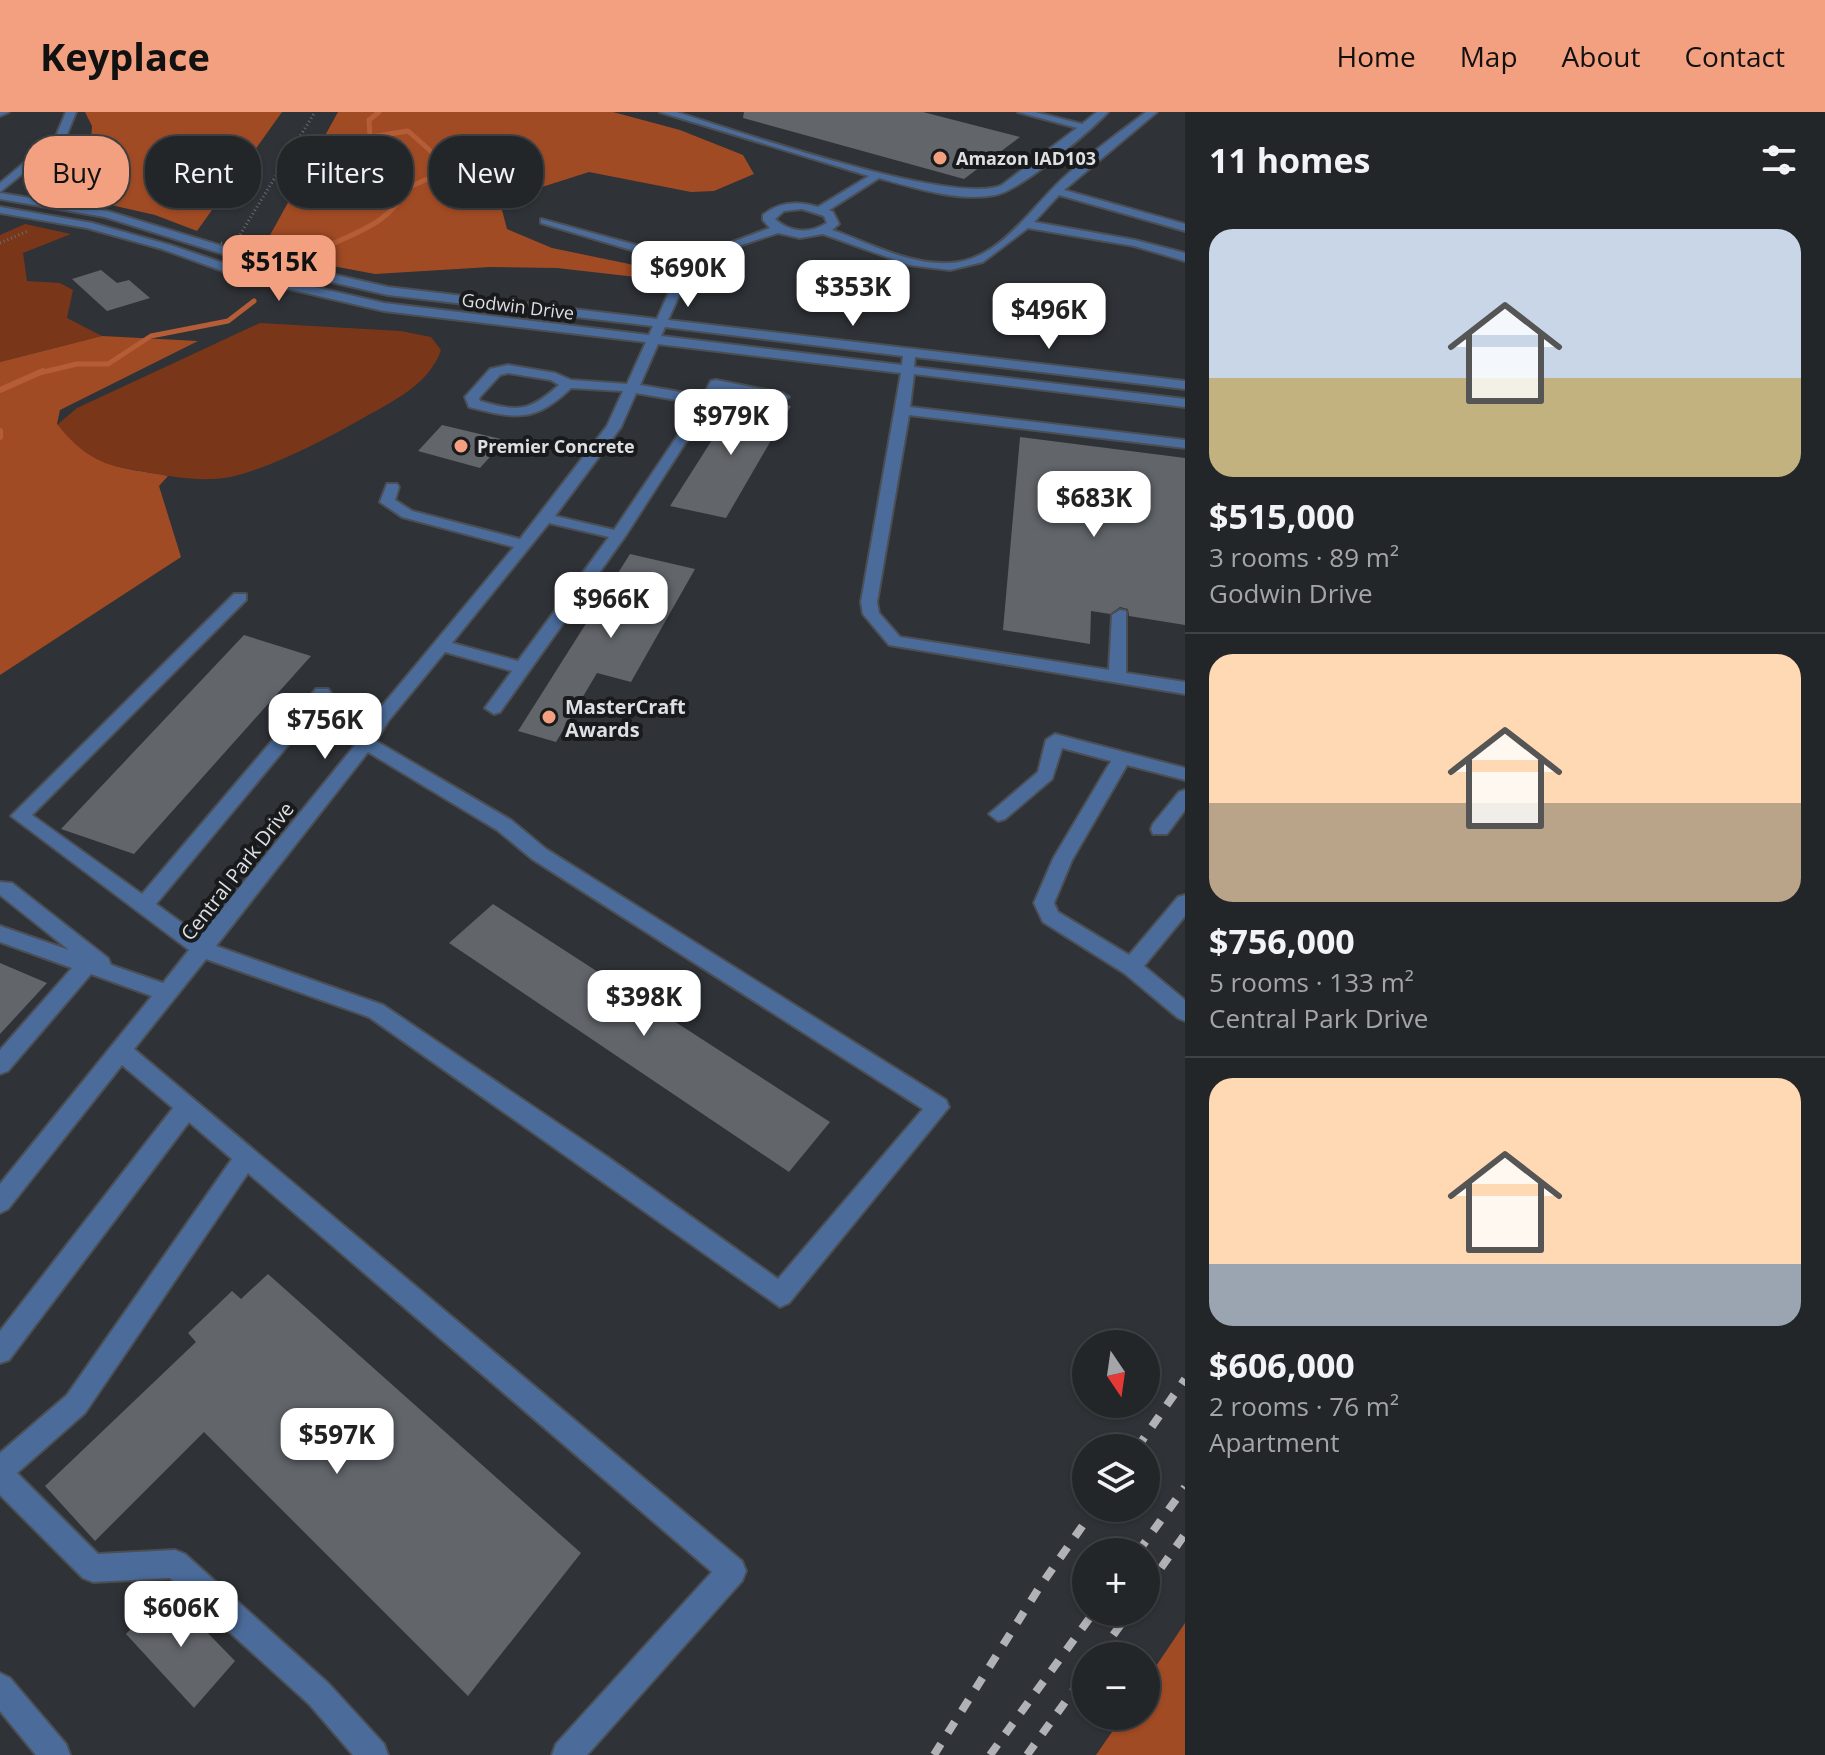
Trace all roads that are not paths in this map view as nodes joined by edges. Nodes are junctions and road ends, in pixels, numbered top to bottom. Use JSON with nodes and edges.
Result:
{"nodes":[{"id":1,"x":71,"y":112,"type":"edge"},
{"id":2,"x":665,"y":112,"type":"edge"},
{"id":3,"x":1023,"y":112,"type":"edge"},
{"id":4,"x":1103,"y":112,"type":"edge"},
{"id":5,"x":1152,"y":112,"type":"edge"},
{"id":6,"x":1083,"y":127,"type":"junction"},
{"id":7,"x":879,"y":174,"type":"junction"},
{"id":8,"x":0,"y":189,"type":"edge"},
{"id":9,"x":1057,"y":191,"type":"junction"},
{"id":10,"x":0,"y":196,"type":"edge"},
{"id":11,"x":0,"y":210,"type":"edge"},
{"id":12,"x":822,"y":210,"type":"junction"},
{"id":13,"x":545,"y":221,"type":"dead end"},
{"id":14,"x":1025,"y":224,"type":"junction"},
{"id":15,"x":1185,"y":228,"type":"edge"},
{"id":16,"x":778,"y":229,"type":"junction"},
{"id":17,"x":824,"y":231,"type":"junction"},
{"id":18,"x":1185,"y":257,"type":"edge"},
{"id":19,"x":688,"y":263,"type":"junction"},
{"id":20,"x":656,"y":332,"type":"junction"},
{"id":21,"x":909,"y":353,"type":"junction"},
{"id":22,"x":907,"y":369,"type":"junction"},
{"id":23,"x":568,"y":384,"type":"junction"},
{"id":24,"x":1185,"y":385,"type":"edge"},
{"id":25,"x":633,"y":388,"type":"junction"},
{"id":26,"x":782,"y":397,"type":"dead end"},
{"id":27,"x":707,"y":401,"type":"junction"},
{"id":28,"x":1185,"y":403,"type":"edge"},
{"id":29,"x":903,"y":410,"type":"junction"},
{"id":30,"x":1185,"y":444,"type":"edge"},
{"id":31,"x":392,"y":487,"type":"dead end"},
{"id":32,"x":546,"y":518,"type":"junction"},
{"id":33,"x":618,"y":535,"type":"junction"},
{"id":34,"x":524,"y":545,"type":"junction"},
{"id":35,"x":240,"y":597,"type":"dead end"},
{"id":36,"x":1120,"y":615,"type":"dead end"},
{"id":37,"x":443,"y":646,"type":"junction"},
{"id":38,"x":522,"y":668,"type":"junction"},
{"id":39,"x":1117,"y":677,"type":"junction"},
{"id":40,"x":1185,"y":688,"type":"edge"},
{"id":41,"x":322,"y":693,"type":"dead end"},
{"id":42,"x":494,"y":708,"type":"dead end"},
{"id":43,"x":366,"y":743,"type":"junction"},
{"id":44,"x":1121,"y":759,"type":"junction"},
{"id":45,"x":1185,"y":774,"type":"edge"},
{"id":46,"x":1185,"y":797,"type":"edge"},
{"id":47,"x":998,"y":814,"type":"dead end"},
{"id":48,"x":1160,"y":829,"type":"dead end"},
{"id":49,"x":5,"y":888,"type":"dead end"},
{"id":50,"x":1185,"y":902,"type":"edge"},
{"id":51,"x":143,"y":906,"type":"junction"},
{"id":52,"x":0,"y":934,"type":"edge"},
{"id":53,"x":204,"y":950,"type":"junction"},
{"id":54,"x":87,"y":965,"type":"junction"},
{"id":55,"x":1131,"y":967,"type":"junction"},
{"id":56,"x":114,"y":974,"type":"junction"},
{"id":57,"x":168,"y":993,"type":"junction"},
{"id":58,"x":1185,"y":1012,"type":"edge"},
{"id":59,"x":121,"y":1051,"type":"junction"},
{"id":60,"x":0,"y":1065,"type":"edge"},
{"id":61,"x":187,"y":1107,"type":"junction"},
{"id":62,"x":246,"y":1157,"type":"junction"},
{"id":63,"x":0,"y":1202,"type":"edge"},
{"id":64,"x":0,"y":1351,"type":"edge"},
{"id":65,"x":0,"y":1470,"type":"edge"},
{"id":66,"x":0,"y":1688,"type":"edge"},
{"id":67,"x":55,"y":1755,"type":"edge"},
{"id":68,"x":373,"y":1755,"type":"edge"},
{"id":69,"x":567,"y":1755,"type":"edge"}],
"edges":[{"from":1,"to":8,"type":"street"},
{"from":2,"to":7,"type":"street"},
{"from":3,"to":6,"type":"street"},
{"from":4,"to":6,"type":"street"},
{"from":5,"to":9,"type":"street"},
{"from":6,"to":7,"type":"street"},
{"from":7,"to":12,"type":"street"},
{"from":9,"to":14,"type":"street"},
{"from":9,"to":15,"type":"street"},
{"from":10,"to":20,"type":"street","name":"Godwin Drive"},
{"from":11,"to":20,"type":"street","name":"Godwin Drive"},
{"from":12,"to":16,"type":"street"},
{"from":12,"to":17,"type":"street"},
{"from":13,"to":19,"type":"street"},
{"from":14,"to":17,"type":"street"},
{"from":14,"to":18,"type":"street"},
{"from":16,"to":17,"type":"street"},
{"from":16,"to":19,"type":"street"},
{"from":19,"to":20,"type":"street","name":"Central Park Drive"},
{"from":20,"to":21,"type":"street","name":"Godwin Drive"},
{"from":20,"to":22,"type":"street","name":"Godwin Drive"},
{"from":20,"to":25,"type":"street","name":"Central Park Drive"},
{"from":21,"to":22,"type":"street"},
{"from":21,"to":24,"type":"street","name":"Godwin Drive"},
{"from":22,"to":28,"type":"street","name":"Godwin Drive"},
{"from":22,"to":29,"type":"street"},
{"from":23,"to":23,"type":"street"},
{"from":23,"to":25,"type":"street"},
{"from":25,"to":27,"type":"street"},
{"from":25,"to":32,"type":"street","name":"Central Park Drive"},
{"from":26,"to":27,"type":"street"},
{"from":27,"to":33,"type":"street"},
{"from":29,"to":30,"type":"street"},
{"from":29,"to":39,"type":"street"},
{"from":31,"to":34,"type":"street"},
{"from":32,"to":33,"type":"street"},
{"from":32,"to":34,"type":"street","name":"Central Park Drive"},
{"from":33,"to":38,"type":"street"},
{"from":34,"to":37,"type":"street","name":"Central Park Drive"},
{"from":35,"to":51,"type":"street"},
{"from":36,"to":39,"type":"street"},
{"from":37,"to":38,"type":"street"},
{"from":37,"to":43,"type":"street","name":"Central Park Drive"},
{"from":38,"to":42,"type":"street"},
{"from":39,"to":40,"type":"street"},
{"from":41,"to":51,"type":"street"},
{"from":43,"to":53,"type":"street","name":"Central Park Drive"},
{"from":43,"to":53,"type":"street"},
{"from":44,"to":45,"type":"street"},
{"from":44,"to":47,"type":"street"},
{"from":44,"to":55,"type":"street"},
{"from":46,"to":48,"type":"street"},
{"from":49,"to":56,"type":"street"},
{"from":50,"to":55,"type":"street"},
{"from":51,"to":53,"type":"street"},
{"from":52,"to":54,"type":"street"},
{"from":53,"to":57,"type":"street","name":"Central Park Drive"},
{"from":54,"to":56,"type":"street"},
{"from":54,"to":60,"type":"street"},
{"from":55,"to":58,"type":"street"},
{"from":56,"to":57,"type":"street"},
{"from":57,"to":59,"type":"street","name":"Central Park Drive"},
{"from":59,"to":61,"type":"street"},
{"from":59,"to":63,"type":"street","name":"Central Park Drive"},
{"from":61,"to":62,"type":"street"},
{"from":61,"to":64,"type":"street"},
{"from":62,"to":65,"type":"street"},
{"from":62,"to":69,"type":"street"},
{"from":65,"to":68,"type":"street"},
{"from":66,"to":67,"type":"street"}]}
